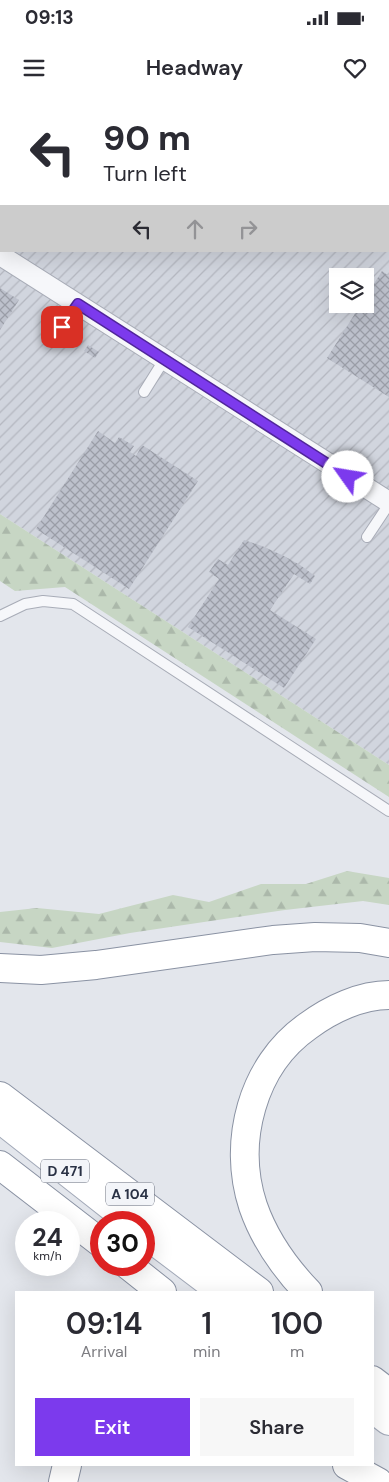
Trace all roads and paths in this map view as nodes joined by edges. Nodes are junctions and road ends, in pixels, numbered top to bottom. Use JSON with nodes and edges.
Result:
{"nodes":[{"id":1,"x":0,"y":256,"type":"edge"},
{"id":2,"x":78,"y":304,"type":"junction"},
{"id":3,"x":54,"y":339,"type":"dead end"},
{"id":4,"x":164,"y":360,"type":"junction"},
{"id":5,"x":144,"y":392,"type":"dead end"},
{"id":6,"x":389,"y":503,"type":"edge"},
{"id":7,"x":367,"y":537,"type":"dead end"},
{"id":8,"x":0,"y":616,"type":"edge"},
{"id":9,"x":389,"y":811,"type":"edge"},
{"id":10,"x":389,"y":943,"type":"edge"},
{"id":11,"x":0,"y":968,"type":"edge"},
{"id":12,"x":389,"y":995,"type":"edge"},
{"id":13,"x":0,"y":1096,"type":"edge"},
{"id":14,"x":0,"y":1119,"type":"edge"},
{"id":15,"x":0,"y":1165,"type":"edge"},
{"id":16,"x":116,"y":1211,"type":"edge"},
{"id":17,"x":90,"y":1235,"type":"edge"},
{"id":18,"x":155,"y":1241,"type":"edge"},
{"id":19,"x":142,"y":1276,"type":"edge"},
{"id":20,"x":161,"y":1291,"type":"edge"},
{"id":21,"x":221,"y":1291,"type":"edge"},
{"id":22,"x":258,"y":1291,"type":"edge"},
{"id":23,"x":307,"y":1291,"type":"edge"},
{"id":24,"x":374,"y":1382,"type":"edge"},
{"id":25,"x":389,"y":1393,"type":"edge"},
{"id":26,"x":374,"y":1410,"type":"edge"},
{"id":27,"x":389,"y":1421,"type":"edge"},
{"id":28,"x":374,"y":1465,"type":"edge"},
{"id":29,"x":67,"y":1466,"type":"edge"},
{"id":30,"x":349,"y":1466,"type":"edge"},
{"id":31,"x":389,"y":1477,"type":"edge"},
{"id":32,"x":64,"y":1482,"type":"edge"},
{"id":33,"x":378,"y":1482,"type":"edge"}],
"edges":[{"from":1,"to":2,"type":"street"},
{"from":2,"to":3,"type":"lane"},
{"from":2,"to":4,"type":"street"},
{"from":4,"to":5,"type":"lane"},
{"from":4,"to":6,"type":"street"},
{"from":6,"to":7,"type":"lane"},
{"from":8,"to":9,"type":"lane"},
{"from":10,"to":11,"type":"main road"},
{"from":12,"to":23,"type":"main road"},
{"from":13,"to":22,"type":"main road","number":"A 104"},
{"from":14,"to":16,"type":"main road","number":"D 471"},
{"from":15,"to":17,"type":"main road"},
{"from":18,"to":21,"type":"main road"},
{"from":19,"to":20,"type":"main road"},
{"from":24,"to":25,"type":"main road"},
{"from":26,"to":27,"type":"main road"},
{"from":28,"to":31,"type":"main road"},
{"from":29,"to":32,"type":"main road"},
{"from":30,"to":33,"type":"main road"}]}
